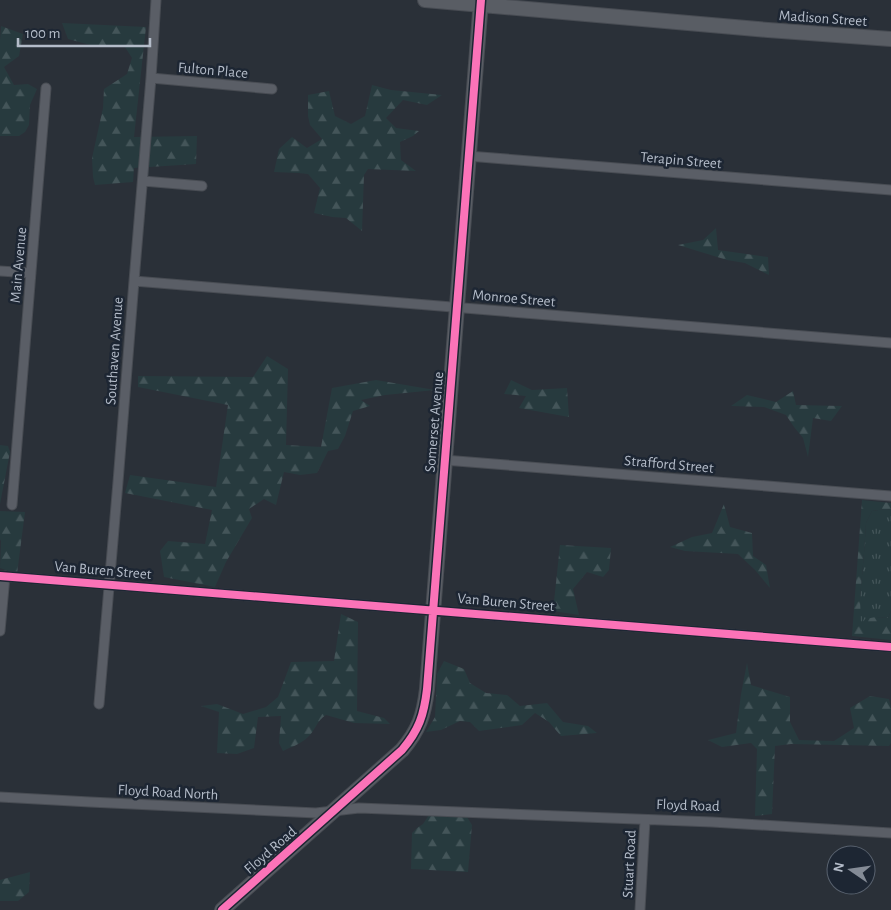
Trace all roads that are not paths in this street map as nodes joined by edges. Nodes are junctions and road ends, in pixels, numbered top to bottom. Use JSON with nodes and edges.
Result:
{"nodes":[{"id":1,"x":156,"y":0,"type":"edge"},
{"id":2,"x":425,"y":0,"type":"edge"},
{"id":3,"x":481,"y":2,"type":"edge"},
{"id":4,"x":891,"y":39,"type":"edge"},
{"id":5,"x":151,"y":78,"type":"junction"},
{"id":6,"x":46,"y":88,"type":"dead end"},
{"id":7,"x":272,"y":89,"type":"dead end"},
{"id":8,"x":468,"y":156,"type":"junction"},
{"id":9,"x":143,"y":181,"type":"junction"},
{"id":10,"x":202,"y":186,"type":"dead end"},
{"id":11,"x":891,"y":190,"type":"edge"},
{"id":12,"x":0,"y":271,"type":"edge"},
{"id":13,"x":31,"y":273,"type":"junction"},
{"id":14,"x":134,"y":281,"type":"junction"},
{"id":15,"x":457,"y":307,"type":"junction"},
{"id":16,"x":891,"y":343,"type":"edge"},
{"id":17,"x":444,"y":460,"type":"junction"},
{"id":18,"x":891,"y":496,"type":"edge"},
{"id":19,"x":12,"y":504,"type":"dead end"},
{"id":20,"x":2,"y":576,"type":"edge"},
{"id":21,"x":109,"y":585,"type":"junction"},
{"id":22,"x":432,"y":610,"type":"junction"},
{"id":23,"x":0,"y":631,"type":"edge"},
{"id":24,"x":891,"y":647,"type":"edge"},
{"id":25,"x":99,"y":704,"type":"dead end"},
{"id":26,"x":0,"y":797,"type":"edge"},
{"id":27,"x":336,"y":810,"type":"junction"},
{"id":28,"x":645,"y":820,"type":"junction"},
{"id":29,"x":891,"y":833,"type":"edge"},
{"id":30,"x":222,"y":910,"type":"edge"},
{"id":31,"x":640,"y":910,"type":"edge"}],
"edges":[{"from":1,"to":5,"type":"street","name":"Southaven Avenue"},
{"from":2,"to":3,"type":"street","name":"Madison Street"},
{"from":3,"to":4,"type":"street","name":"Madison Street"},
{"from":3,"to":8,"type":"street","name":"Somerset Avenue"},
{"from":5,"to":7,"type":"street","name":"Fulton Place"},
{"from":5,"to":9,"type":"street","name":"Southaven Avenue"},
{"from":6,"to":13,"type":"street","name":"Main Avenue"},
{"from":8,"to":11,"type":"street","name":"Terapin Street"},
{"from":8,"to":15,"type":"street","name":"Somerset Avenue"},
{"from":9,"to":10,"type":"street"},
{"from":9,"to":14,"type":"street","name":"Southaven Avenue"},
{"from":12,"to":13,"type":"street"},
{"from":13,"to":19,"type":"street","name":"Main Avenue"},
{"from":14,"to":15,"type":"street","name":"Monroe Street"},
{"from":14,"to":21,"type":"street","name":"Southaven Avenue"},
{"from":15,"to":16,"type":"street","name":"Monroe Street"},
{"from":15,"to":17,"type":"street","name":"Somerset Avenue"},
{"from":17,"to":18,"type":"street","name":"Strafford Street"},
{"from":17,"to":22,"type":"street","name":"Somerset Avenue"},
{"from":20,"to":21,"type":"street","name":"Van Buren Street"},
{"from":20,"to":23,"type":"street"},
{"from":21,"to":22,"type":"street","name":"Van Buren Street"},
{"from":21,"to":25,"type":"street","name":"Southaven Avenue"},
{"from":22,"to":24,"type":"street","name":"Van Buren Street"},
{"from":22,"to":27,"type":"street","name":"Somerset Avenue"},
{"from":26,"to":27,"type":"street","name":"Floyd Road North"},
{"from":27,"to":28,"type":"street","name":"Floyd Road"},
{"from":27,"to":30,"type":"street","name":"Floyd Road"},
{"from":28,"to":29,"type":"street","name":"Floyd Road"},
{"from":28,"to":31,"type":"street","name":"Stuart Road"}]}
